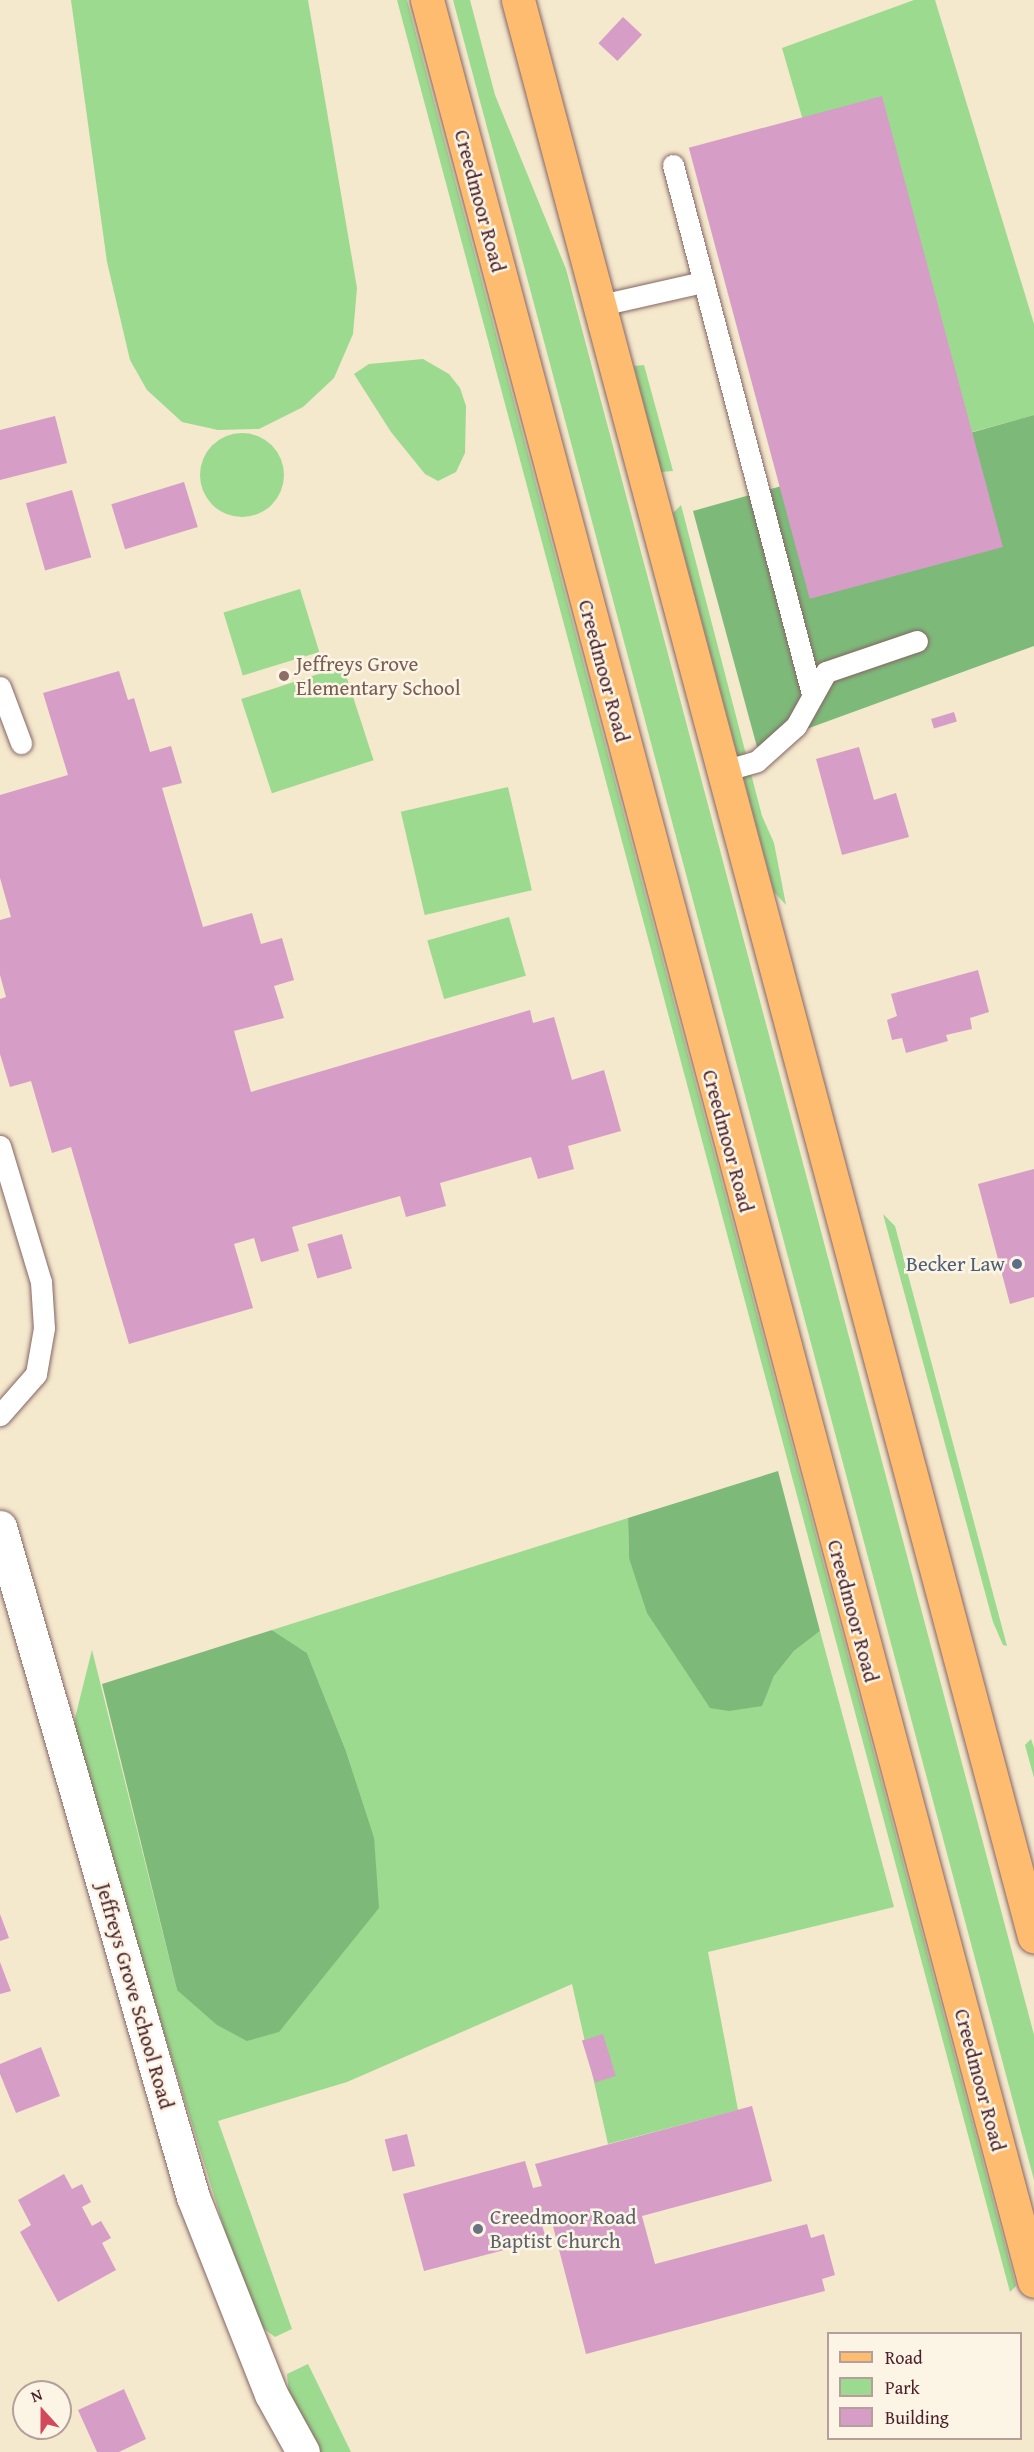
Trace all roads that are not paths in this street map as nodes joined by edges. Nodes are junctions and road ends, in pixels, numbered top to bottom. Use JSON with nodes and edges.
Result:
{"nodes":[{"id":1,"x":427,"y":0,"type":"edge"},
{"id":2,"x":518,"y":0,"type":"edge"},
{"id":3,"x":673,"y":165,"type":"dead end"},
{"id":4,"x":703,"y":282,"type":"junction"},
{"id":5,"x":601,"y":305,"type":"junction"},
{"id":6,"x":917,"y":641,"type":"dead end"},
{"id":7,"x":0,"y":687,"type":"edge"},
{"id":8,"x":812,"y":694,"type":"junction"},
{"id":9,"x":21,"y":743,"type":"dead end"},
{"id":10,"x":723,"y":771,"type":"junction"},
{"id":11,"x":0,"y":1146,"type":"edge"},
{"id":12,"x":0,"y":1415,"type":"edge"},
{"id":13,"x":0,"y":1527,"type":"edge"},
{"id":14,"x":1034,"y":1936,"type":"edge"},
{"id":15,"x":1034,"y":2281,"type":"edge"},
{"id":16,"x":303,"y":2452,"type":"edge"}],
"edges":[{"from":1,"to":15,"type":"main road","name":"Creedmoor Road"},
{"from":2,"to":5,"type":"main road"},
{"from":3,"to":4,"type":"lane"},
{"from":4,"to":5,"type":"lane"},
{"from":4,"to":8,"type":"lane"},
{"from":5,"to":10,"type":"main road"},
{"from":6,"to":8,"type":"lane"},
{"from":7,"to":9,"type":"lane"},
{"from":8,"to":10,"type":"lane"},
{"from":10,"to":14,"type":"main road"},
{"from":11,"to":12,"type":"lane"},
{"from":13,"to":16,"type":"street","name":"Jeffreys Grove School Road"}]}
